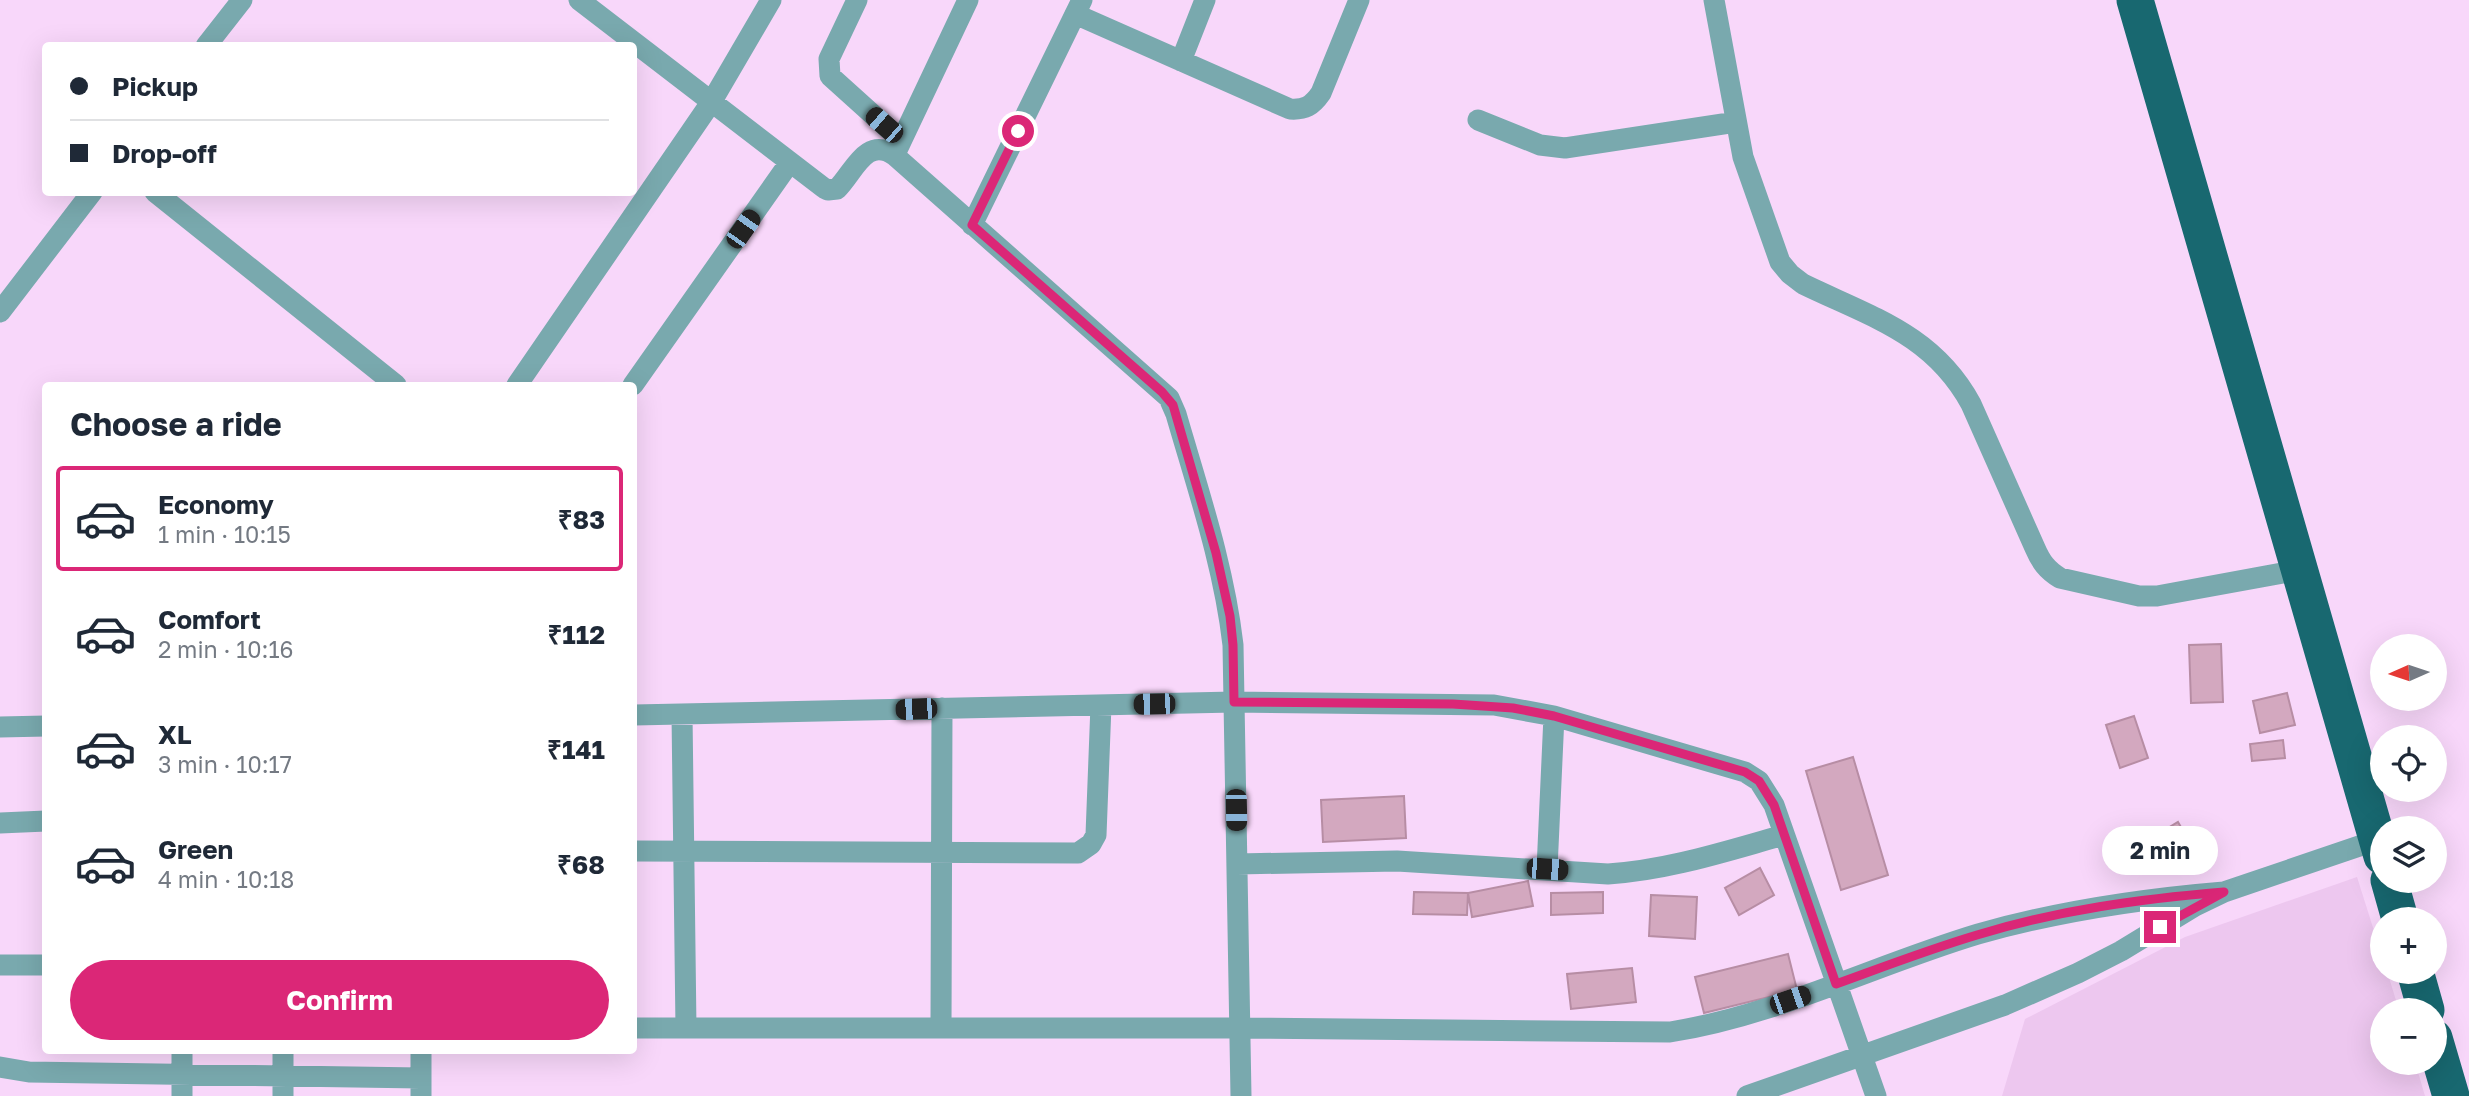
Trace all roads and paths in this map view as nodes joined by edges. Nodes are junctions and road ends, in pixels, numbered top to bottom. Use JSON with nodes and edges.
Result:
{"nodes":[{"id":1,"x":242,"y":0,"type":"edge"},
{"id":2,"x":579,"y":0,"type":"edge"},
{"id":3,"x":771,"y":0,"type":"edge"},
{"id":4,"x":857,"y":0,"type":"edge"},
{"id":5,"x":968,"y":0,"type":"edge"},
{"id":6,"x":1205,"y":0,"type":"edge"},
{"id":7,"x":1359,"y":0,"type":"edge"},
{"id":8,"x":1714,"y":0,"type":"edge"},
{"id":9,"x":2135,"y":0,"type":"edge"},
{"id":10,"x":1079,"y":7,"type":"edge"},
{"id":11,"x":209,"y":42,"type":"edge"},
{"id":12,"x":634,"y":42,"type":"edge"},
{"id":13,"x":637,"y":44,"type":"edge"},
{"id":14,"x":1181,"y":61,"type":"junction"},
{"id":15,"x":712,"y":101,"type":"junction"},
{"id":16,"x":1478,"y":120,"type":"dead end"},
{"id":17,"x":1736,"y":122,"type":"junction"},
{"id":18,"x":898,"y":148,"type":"junction"},
{"id":19,"x":790,"y":162,"type":"junction"},
{"id":20,"x":89,"y":196,"type":"edge"},
{"id":21,"x":160,"y":196,"type":"edge"},
{"id":22,"x":972,"y":225,"type":"junction"},
{"id":23,"x":0,"y":312,"type":"edge"},
{"id":24,"x":392,"y":382,"type":"edge"},
{"id":25,"x":519,"y":382,"type":"edge"},
{"id":26,"x":635,"y":382,"type":"edge"},
{"id":27,"x":2299,"y":570,"type":"junction"},
{"id":28,"x":1234,"y":702,"type":"junction"},
{"id":29,"x":1101,"y":705,"type":"junction"},
{"id":30,"x":942,"y":708,"type":"junction"},
{"id":31,"x":682,"y":714,"type":"junction"},
{"id":32,"x":637,"y":715,"type":"edge"},
{"id":33,"x":1554,"y":716,"type":"junction"},
{"id":34,"x":42,"y":726,"type":"edge"},
{"id":35,"x":0,"y":727,"type":"edge"},
{"id":36,"x":2370,"y":817,"type":"edge"},
{"id":37,"x":42,"y":821,"type":"edge"},
{"id":38,"x":0,"y":823,"type":"edge"},
{"id":39,"x":1784,"y":835,"type":"junction"},
{"id":40,"x":637,"y":851,"type":"edge"},
{"id":41,"x":684,"y":851,"type":"junction"},
{"id":42,"x":941,"y":851,"type":"junction"},
{"id":43,"x":2370,"y":851,"type":"edge"},
{"id":44,"x":1237,"y":863,"type":"junction"},
{"id":45,"x":1547,"y":869,"type":"junction"},
{"id":46,"x":2224,"y":892,"type":"junction"},
{"id":47,"x":0,"y":965,"type":"edge"},
{"id":48,"x":42,"y":965,"type":"edge"},
{"id":49,"x":1836,"y":984,"type":"junction"},
{"id":50,"x":637,"y":1028,"type":"edge"},
{"id":51,"x":686,"y":1028,"type":"junction"},
{"id":52,"x":941,"y":1028,"type":"junction"},
{"id":53,"x":1240,"y":1028,"type":"junction"},
{"id":54,"x":182,"y":1054,"type":"edge"},
{"id":55,"x":283,"y":1054,"type":"edge"},
{"id":56,"x":421,"y":1054,"type":"edge"},
{"id":57,"x":1862,"y":1056,"type":"junction"},
{"id":58,"x":0,"y":1067,"type":"edge"},
{"id":59,"x":183,"y":1074,"type":"junction"},
{"id":60,"x":2445,"y":1075,"type":"edge"},
{"id":61,"x":283,"y":1086,"type":"edge"},
{"id":62,"x":421,"y":1087,"type":"edge"},
{"id":63,"x":183,"y":1096,"type":"edge"},
{"id":64,"x":1241,"y":1096,"type":"edge"},
{"id":65,"x":1747,"y":1096,"type":"edge"},
{"id":66,"x":1876,"y":1096,"type":"edge"},
{"id":67,"x":2451,"y":1096,"type":"edge"}],
"edges":[{"from":1,"to":11,"type":"street"},
{"from":2,"to":12,"type":"street"},
{"from":3,"to":15,"type":"street"},
{"from":4,"to":18,"type":"street"},
{"from":5,"to":18,"type":"street"},
{"from":6,"to":14,"type":"street"},
{"from":7,"to":14,"type":"street"},
{"from":8,"to":17,"type":"street"},
{"from":9,"to":27,"type":"highway"},
{"from":10,"to":14,"type":"street"},
{"from":10,"to":22,"type":"street"},
{"from":13,"to":15,"type":"street"},
{"from":15,"to":19,"type":"street"},
{"from":15,"to":25,"type":"street"},
{"from":16,"to":17,"type":"street"},
{"from":17,"to":27,"type":"street"},
{"from":18,"to":19,"type":"street"},
{"from":18,"to":22,"type":"street"},
{"from":19,"to":26,"type":"street"},
{"from":20,"to":23,"type":"street"},
{"from":21,"to":24,"type":"street"},
{"from":22,"to":28,"type":"street"},
{"from":27,"to":36,"type":"highway"},
{"from":28,"to":29,"type":"street"},
{"from":28,"to":33,"type":"street"},
{"from":28,"to":44,"type":"street"},
{"from":29,"to":30,"type":"street"},
{"from":29,"to":42,"type":"street"},
{"from":30,"to":31,"type":"street"},
{"from":30,"to":42,"type":"street"},
{"from":31,"to":32,"type":"street"},
{"from":31,"to":41,"type":"street"},
{"from":33,"to":39,"type":"street"},
{"from":33,"to":45,"type":"street"},
{"from":34,"to":35,"type":"street"},
{"from":37,"to":38,"type":"street"},
{"from":39,"to":45,"type":"street"},
{"from":39,"to":49,"type":"street"},
{"from":40,"to":41,"type":"street"},
{"from":41,"to":42,"type":"street"},
{"from":41,"to":51,"type":"street"},
{"from":42,"to":52,"type":"street"},
{"from":43,"to":46,"type":"street"},
{"from":44,"to":45,"type":"street"},
{"from":44,"to":53,"type":"street"},
{"from":46,"to":49,"type":"street"},
{"from":46,"to":57,"type":"street"},
{"from":47,"to":48,"type":"street"},
{"from":49,"to":53,"type":"street"},
{"from":49,"to":57,"type":"street"},
{"from":50,"to":51,"type":"street"},
{"from":51,"to":52,"type":"street"},
{"from":52,"to":53,"type":"street"},
{"from":53,"to":64,"type":"street"},
{"from":54,"to":59,"type":"street"},
{"from":55,"to":61,"type":"street"},
{"from":56,"to":62,"type":"street"},
{"from":57,"to":65,"type":"street"},
{"from":57,"to":66,"type":"street"},
{"from":58,"to":59,"type":"street"},
{"from":59,"to":61,"type":"street"},
{"from":59,"to":63,"type":"street"},
{"from":60,"to":67,"type":"highway"},
{"from":61,"to":62,"type":"street"}]}
